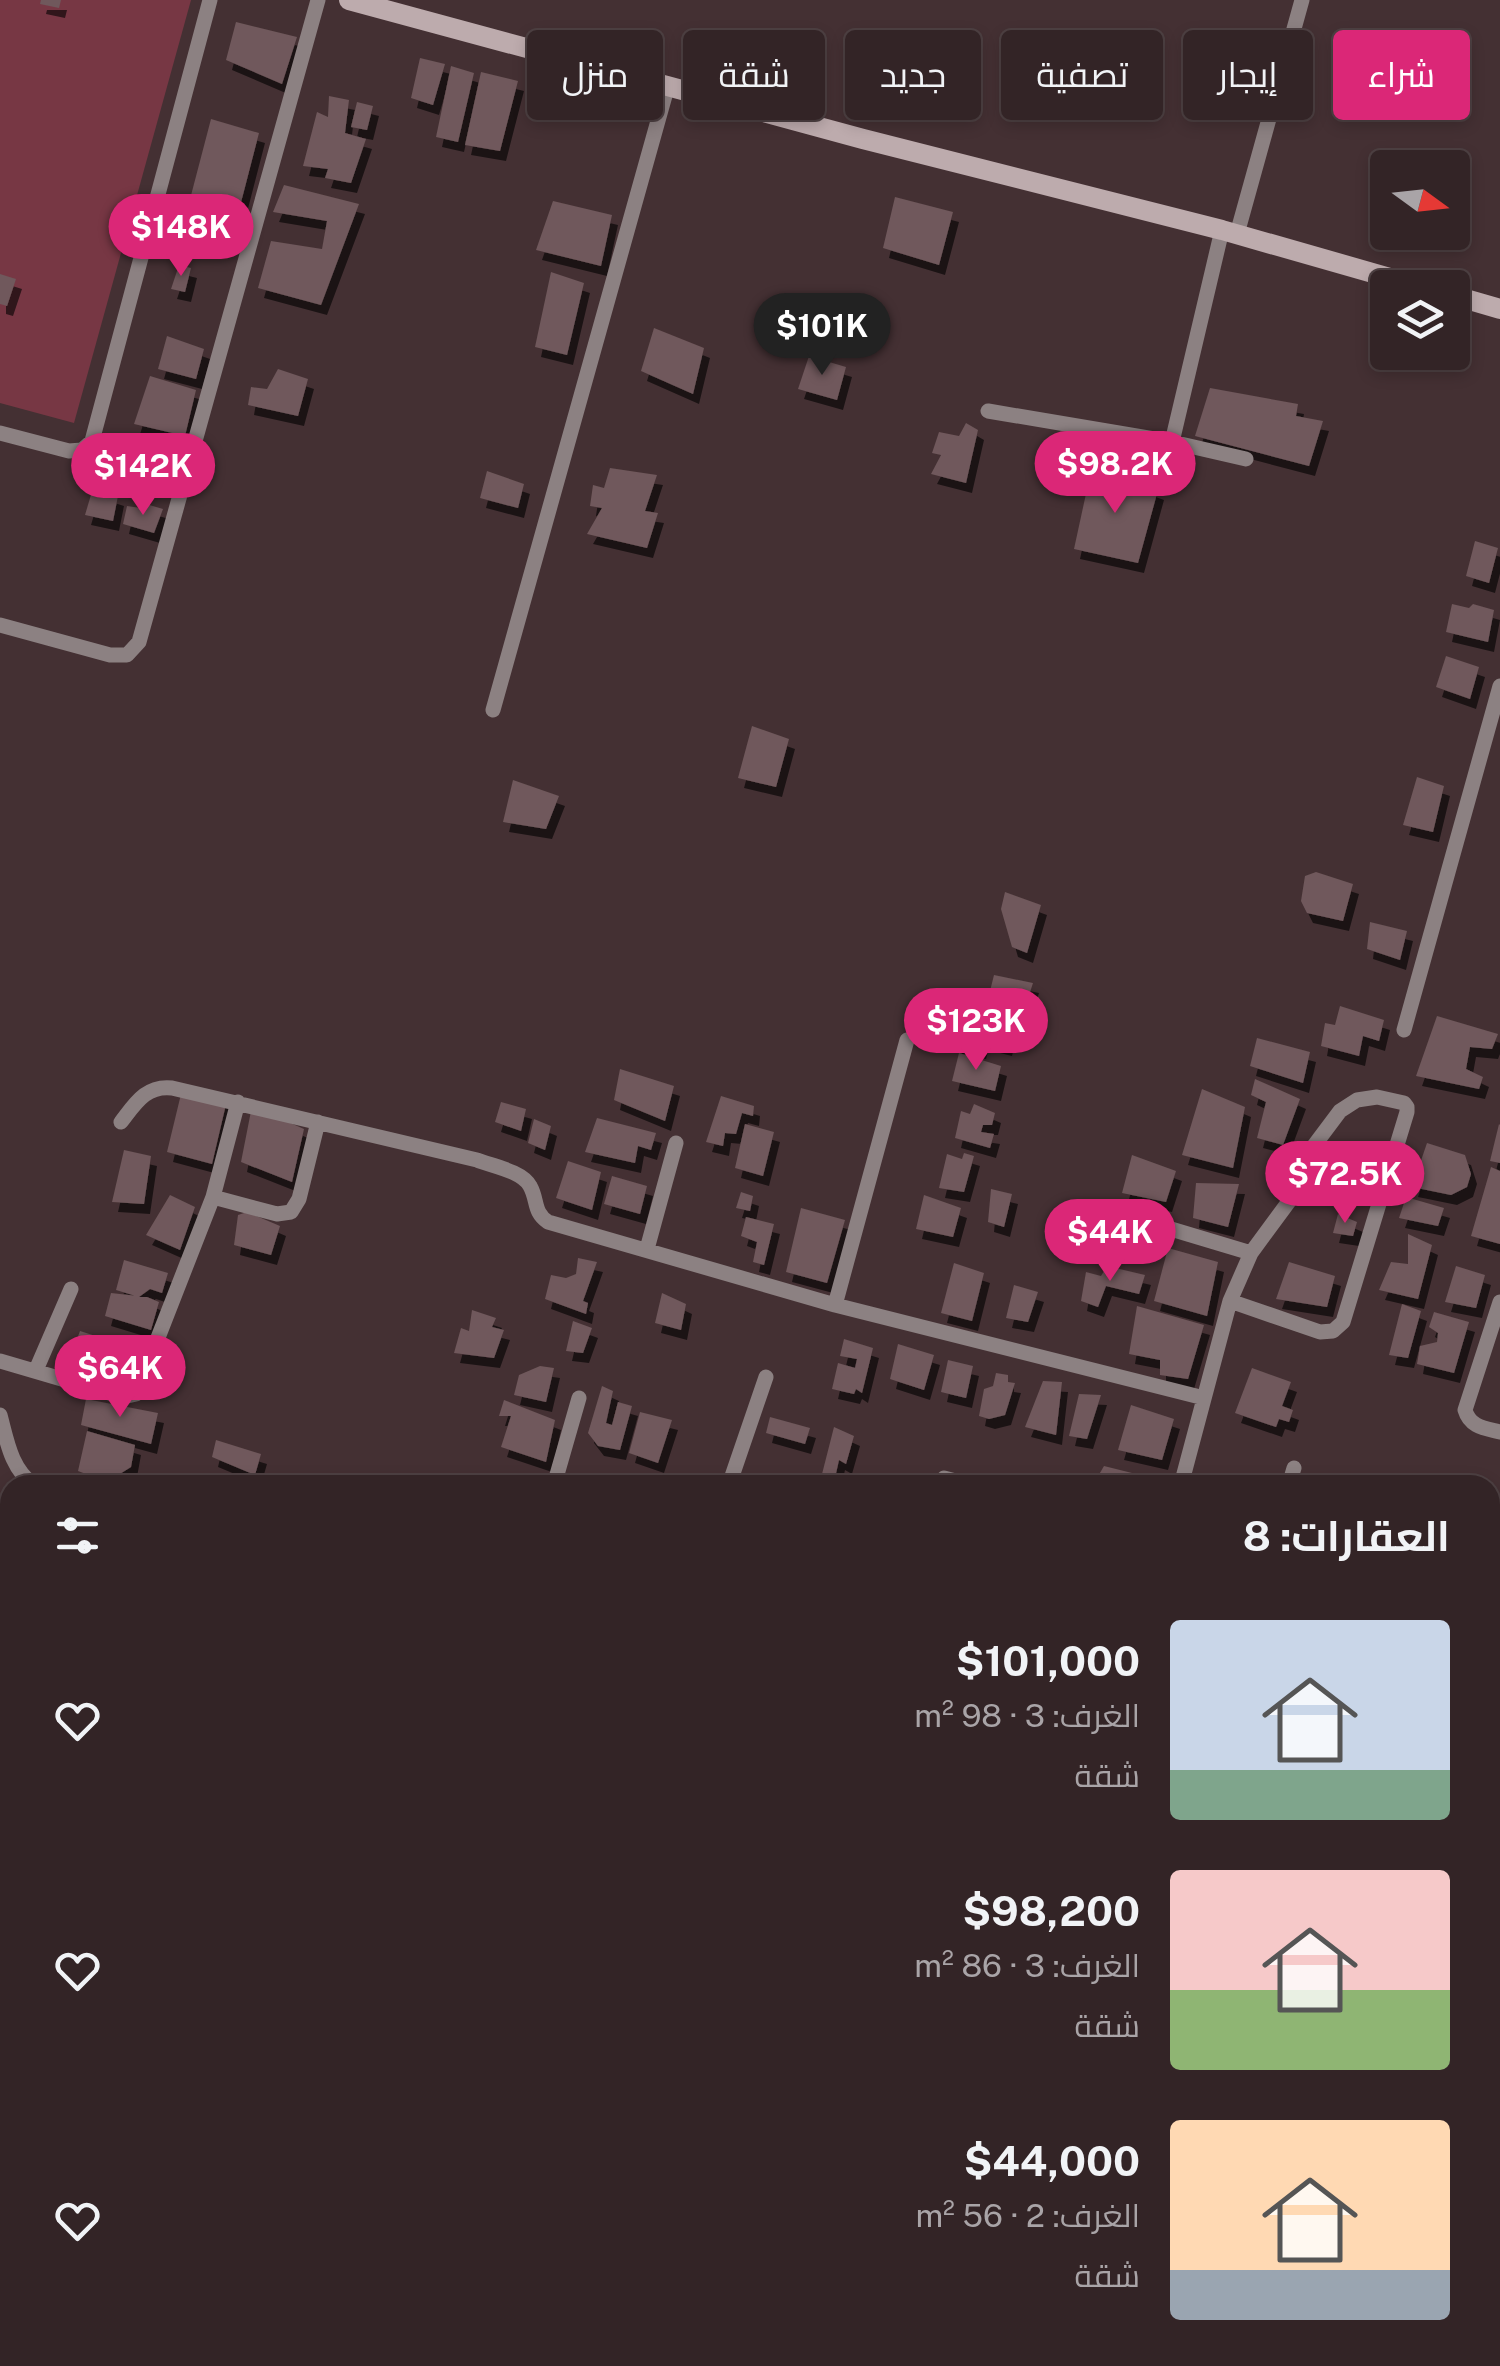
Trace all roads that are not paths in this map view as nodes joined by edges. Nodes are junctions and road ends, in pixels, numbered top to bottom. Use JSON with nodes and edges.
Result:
{"nodes":[{"id":1,"x":210,"y":0,"type":"edge"},
{"id":2,"x":318,"y":0,"type":"edge"},
{"id":3,"x":349,"y":0,"type":"edge"},
{"id":4,"x":1302,"y":0,"type":"edge"},
{"id":5,"x":668,"y":85,"type":"junction"},
{"id":6,"x":1230,"y":232,"type":"junction"},
{"id":7,"x":1370,"y":272,"type":"edge"},
{"id":8,"x":1470,"y":300,"type":"edge"},
{"id":9,"x":1500,"y":309,"type":"edge"},
{"id":10,"x":988,"y":411,"type":"dead end"},
{"id":11,"x":0,"y":433,"type":"edge"},
{"id":12,"x":1172,"y":442,"type":"junction"},
{"id":13,"x":1246,"y":459,"type":"dead end"},
{"id":14,"x":0,"y":625,"type":"edge"},
{"id":15,"x":1500,"y":686,"type":"edge"},
{"id":16,"x":493,"y":710,"type":"dead end"},
{"id":17,"x":1404,"y":1030,"type":"dead end"},
{"id":18,"x":907,"y":1040,"type":"dead end"},
{"id":19,"x":238,"y":1102,"type":"junction"},
{"id":20,"x":120,"y":1122,"type":"dead end"},
{"id":21,"x":318,"y":1122,"type":"junction"},
{"id":22,"x":676,"y":1143,"type":"dead end"},
{"id":23,"x":213,"y":1196,"type":"junction"},
{"id":24,"x":1121,"y":1214,"type":"dead end"},
{"id":25,"x":647,"y":1250,"type":"junction"},
{"id":26,"x":1251,"y":1254,"type":"junction"},
{"id":27,"x":71,"y":1289,"type":"dead end"},
{"id":28,"x":1230,"y":1300,"type":"junction"},
{"id":29,"x":1500,"y":1302,"type":"edge"},
{"id":30,"x":835,"y":1305,"type":"junction"},
{"id":31,"x":0,"y":1361,"type":"edge"},
{"id":32,"x":36,"y":1370,"type":"junction"},
{"id":33,"x":766,"y":1377,"type":"dead end"},
{"id":34,"x":579,"y":1398,"type":"dead end"},
{"id":35,"x":1204,"y":1398,"type":"junction"},
{"id":36,"x":0,"y":1416,"type":"edge"},
{"id":37,"x":1500,"y":1432,"type":"edge"},
{"id":38,"x":1294,"y":1468,"type":"dead end"},
{"id":39,"x":22,"y":1475,"type":"edge"},
{"id":40,"x":557,"y":1475,"type":"edge"},
{"id":41,"x":732,"y":1475,"type":"edge"},
{"id":42,"x":1183,"y":1475,"type":"edge"},
{"id":43,"x":1292,"y":1475,"type":"edge"}],
"edges":[{"from":1,"to":11,"type":"street"},
{"from":2,"to":14,"type":"street"},
{"from":3,"to":5,"type":"main road"},
{"from":4,"to":6,"type":"street"},
{"from":5,"to":6,"type":"main road"},
{"from":5,"to":16,"type":"street"},
{"from":6,"to":7,"type":"main road"},
{"from":6,"to":12,"type":"street"},
{"from":8,"to":9,"type":"main road"},
{"from":10,"to":12,"type":"street"},
{"from":12,"to":13,"type":"street"},
{"from":15,"to":17,"type":"street"},
{"from":18,"to":30,"type":"street"},
{"from":19,"to":20,"type":"street"},
{"from":19,"to":21,"type":"street"},
{"from":19,"to":23,"type":"street"},
{"from":21,"to":23,"type":"street"},
{"from":21,"to":25,"type":"street"},
{"from":22,"to":25,"type":"street"},
{"from":23,"to":32,"type":"street"},
{"from":24,"to":26,"type":"street"},
{"from":25,"to":30,"type":"street"},
{"from":26,"to":28,"type":"street"},
{"from":26,"to":28,"type":"street"},
{"from":27,"to":32,"type":"street"},
{"from":28,"to":35,"type":"street"},
{"from":29,"to":37,"type":"street"},
{"from":30,"to":35,"type":"street"},
{"from":31,"to":32,"type":"street"},
{"from":33,"to":41,"type":"street"},
{"from":34,"to":40,"type":"street"},
{"from":35,"to":42,"type":"street"},
{"from":36,"to":39,"type":"street"},
{"from":38,"to":43,"type":"street"}]}
